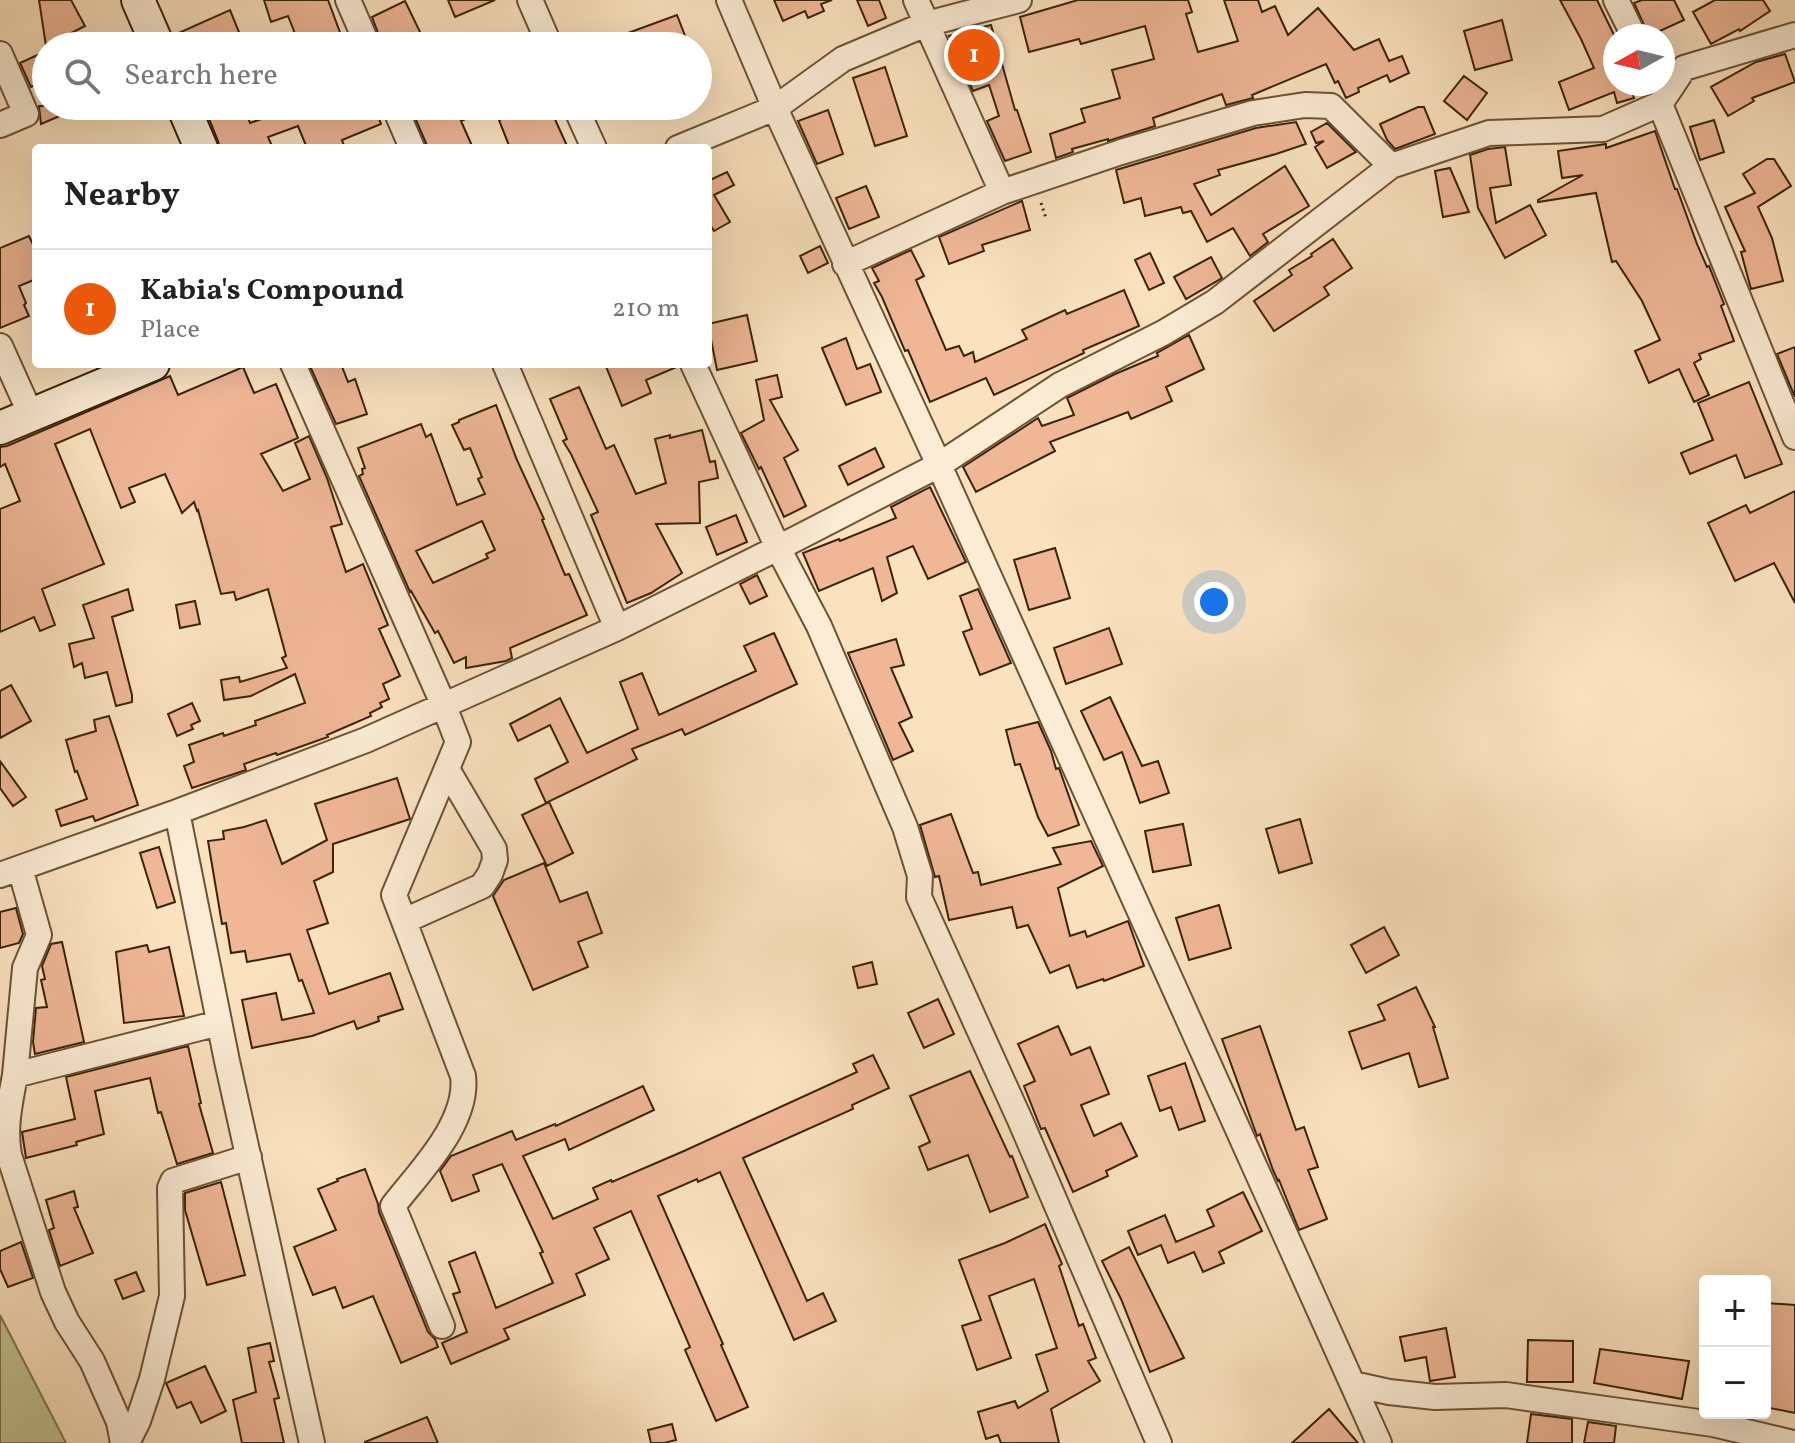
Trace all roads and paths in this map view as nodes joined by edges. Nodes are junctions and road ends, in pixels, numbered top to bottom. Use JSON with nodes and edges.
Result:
{"nodes":[{"id":1,"x":138,"y":0,"type":"edge"},
{"id":2,"x":348,"y":0,"type":"edge"},
{"id":3,"x":530,"y":0,"type":"edge"},
{"id":4,"x":729,"y":0,"type":"edge"},
{"id":5,"x":916,"y":0,"type":"edge"},
{"id":6,"x":1019,"y":0,"type":"edge"},
{"id":7,"x":1616,"y":0,"type":"edge"},
{"id":8,"x":926,"y":24,"type":"junction"},
{"id":9,"x":1628,"y":24,"type":"edge"},
{"id":10,"x":152,"y":32,"type":"edge"},
{"id":11,"x":362,"y":32,"type":"edge"},
{"id":12,"x":544,"y":32,"type":"edge"},
{"id":13,"x":1795,"y":35,"type":"edge"},
{"id":14,"x":0,"y":54,"type":"edge"},
{"id":15,"x":1675,"y":77,"type":"edge"},
{"id":16,"x":1654,"y":96,"type":"edge"},
{"id":17,"x":1658,"y":96,"type":"edge"},
{"id":18,"x":32,"y":103,"type":"edge"},
{"id":19,"x":775,"y":108,"type":"junction"},
{"id":20,"x":32,"y":111,"type":"edge"},
{"id":21,"x":189,"y":120,"type":"edge"},
{"id":22,"x":400,"y":120,"type":"edge"},
{"id":23,"x":581,"y":120,"type":"edge"},
{"id":24,"x":0,"y":125,"type":"edge"},
{"id":25,"x":199,"y":144,"type":"edge"},
{"id":26,"x":410,"y":144,"type":"edge"},
{"id":27,"x":592,"y":144,"type":"edge"},
{"id":28,"x":688,"y":144,"type":"edge"},
{"id":29,"x":1391,"y":166,"type":"junction"},
{"id":30,"x":1002,"y":192,"type":"junction"},
{"id":31,"x":845,"y":264,"type":"junction"},
{"id":32,"x":0,"y":346,"type":"edge"},
{"id":33,"x":143,"y":368,"type":"edge"},
{"id":34,"x":295,"y":368,"type":"edge"},
{"id":35,"x":507,"y":368,"type":"edge"},
{"id":36,"x":695,"y":368,"type":"edge"},
{"id":37,"x":31,"y":415,"type":"junction"},
{"id":38,"x":0,"y":428,"type":"edge"},
{"id":39,"x":1795,"y":437,"type":"edge"},
{"id":40,"x":939,"y":465,"type":"junction"},
{"id":41,"x":778,"y":548,"type":"junction"},
{"id":42,"x":617,"y":628,"type":"junction"},
{"id":43,"x":444,"y":706,"type":"junction"},
{"id":44,"x":447,"y":769,"type":"junction"},
{"id":45,"x":177,"y":812,"type":"junction"},
{"id":46,"x":10,"y":872,"type":"edge"},
{"id":47,"x":404,"y":921,"type":"junction"},
{"id":48,"x":219,"y":1023,"type":"junction"},
{"id":49,"x":15,"y":1075,"type":"junction"},
{"id":50,"x":249,"y":1157,"type":"junction"},
{"id":51,"x":442,"y":1326,"type":"dead end"},
{"id":52,"x":1353,"y":1384,"type":"junction"},
{"id":53,"x":125,"y":1443,"type":"edge"},
{"id":54,"x":312,"y":1443,"type":"edge"},
{"id":55,"x":1159,"y":1443,"type":"edge"},
{"id":56,"x":1379,"y":1443,"type":"edge"},
{"id":57,"x":1793,"y":1443,"type":"edge"}],
"edges":[{"from":1,"to":10,"type":"street"},
{"from":2,"to":11,"type":"street"},
{"from":3,"to":12,"type":"street"},
{"from":4,"to":19,"type":"street"},
{"from":5,"to":8,"type":"street"},
{"from":6,"to":8,"type":"street"},
{"from":7,"to":9,"type":"street"},
{"from":8,"to":19,"type":"street"},
{"from":8,"to":30,"type":"street"},
{"from":13,"to":15,"type":"street"},
{"from":14,"to":18,"type":"street"},
{"from":16,"to":29,"type":"street"},
{"from":17,"to":39,"type":"street"},
{"from":19,"to":28,"type":"street"},
{"from":19,"to":31,"type":"street"},
{"from":20,"to":24,"type":"street"},
{"from":21,"to":25,"type":"street"},
{"from":22,"to":26,"type":"street"},
{"from":23,"to":27,"type":"street"},
{"from":29,"to":30,"type":"street"},
{"from":29,"to":40,"type":"street"},
{"from":30,"to":31,"type":"street"},
{"from":31,"to":40,"type":"street"},
{"from":32,"to":37,"type":"street"},
{"from":33,"to":37,"type":"street"},
{"from":34,"to":43,"type":"street"},
{"from":35,"to":42,"type":"street"},
{"from":36,"to":41,"type":"street"},
{"from":37,"to":38,"type":"street"},
{"from":40,"to":41,"type":"street"},
{"from":40,"to":52,"type":"street"},
{"from":41,"to":42,"type":"street"},
{"from":41,"to":55,"type":"street"},
{"from":42,"to":43,"type":"street"},
{"from":43,"to":44,"type":"street"},
{"from":43,"to":45,"type":"street"},
{"from":44,"to":47,"type":"street"},
{"from":44,"to":47,"type":"street"},
{"from":45,"to":46,"type":"street"},
{"from":45,"to":48,"type":"street"},
{"from":46,"to":49,"type":"street"},
{"from":47,"to":51,"type":"street"},
{"from":48,"to":49,"type":"street"},
{"from":48,"to":50,"type":"street"},
{"from":49,"to":53,"type":"street"},
{"from":50,"to":53,"type":"street"},
{"from":50,"to":54,"type":"street"},
{"from":52,"to":56,"type":"street"},
{"from":52,"to":57,"type":"street"}]}
